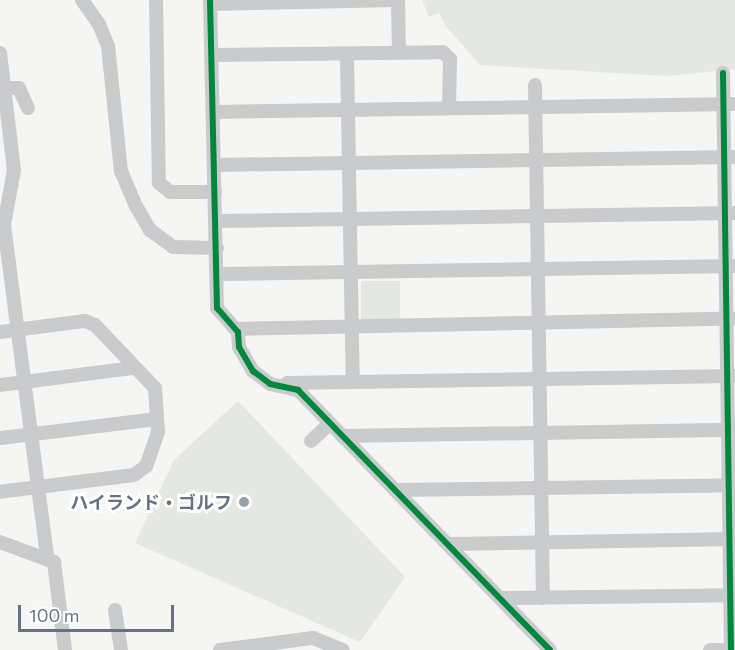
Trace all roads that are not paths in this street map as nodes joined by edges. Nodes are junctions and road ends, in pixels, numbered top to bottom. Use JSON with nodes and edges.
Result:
{"nodes":[{"id":1,"x":82,"y":0,"type":"edge"},
{"id":2,"x":156,"y":0,"type":"edge"},
{"id":3,"x":398,"y":0,"type":"edge"},
{"id":4,"x":210,"y":2,"type":"edge"},
{"id":5,"x":399,"y":52,"type":"junction"},
{"id":6,"x":347,"y":54,"type":"junction"},
{"id":7,"x":212,"y":55,"type":"junction"},
{"id":8,"x":0,"y":61,"type":"edge"},
{"id":9,"x":723,"y":74,"type":"dead end"},
{"id":10,"x":536,"y":85,"type":"dead end"},
{"id":11,"x":3,"y":88,"type":"junction"},
{"id":12,"x":729,"y":104,"type":"edge"},
{"id":13,"x":536,"y":107,"type":"junction"},
{"id":14,"x":28,"y":108,"type":"dead end"},
{"id":15,"x":449,"y":108,"type":"junction"},
{"id":16,"x":348,"y":110,"type":"junction"},
{"id":17,"x":213,"y":112,"type":"junction"},
{"id":18,"x":3,"y":117,"type":"edge"},
{"id":19,"x":729,"y":157,"type":"edge"},
{"id":20,"x":537,"y":160,"type":"junction"},
{"id":21,"x":349,"y":163,"type":"junction"},
{"id":22,"x":214,"y":165,"type":"junction"},
{"id":23,"x":7,"y":171,"type":"edge"},
{"id":24,"x":215,"y":192,"type":"junction"},
{"id":25,"x":730,"y":213,"type":"edge"},
{"id":26,"x":537,"y":216,"type":"junction"},
{"id":27,"x":350,"y":219,"type":"junction"},
{"id":28,"x":216,"y":221,"type":"junction"},
{"id":29,"x":2,"y":225,"type":"edge"},
{"id":30,"x":217,"y":248,"type":"junction"},
{"id":31,"x":730,"y":266,"type":"edge"},
{"id":32,"x":538,"y":269,"type":"junction"},
{"id":33,"x":351,"y":272,"type":"junction"},
{"id":34,"x":217,"y":274,"type":"junction"},
{"id":35,"x":6,"y":278,"type":"edge"},
{"id":36,"x":731,"y":319,"type":"edge"},
{"id":37,"x":539,"y":323,"type":"junction"},
{"id":38,"x":352,"y":326,"type":"junction"},
{"id":39,"x":236,"y":329,"type":"junction"},
{"id":40,"x":20,"y":330,"type":"junction"},
{"id":41,"x":0,"y":332,"type":"edge"},
{"id":42,"x":132,"y":368,"type":"junction"},
{"id":43,"x":731,"y":376,"type":"edge"},
{"id":44,"x":540,"y":379,"type":"junction"},
{"id":45,"x":26,"y":381,"type":"junction"},
{"id":46,"x":352,"y":382,"type":"junction"},
{"id":47,"x":270,"y":384,"type":"junction"},
{"id":48,"x":0,"y":385,"type":"edge"},
{"id":49,"x":158,"y":418,"type":"junction"},
{"id":50,"x":329,"y":424,"type":"junction"},
{"id":51,"x":732,"y":430,"type":"edge"},
{"id":52,"x":541,"y":433,"type":"junction"},
{"id":53,"x":32,"y":434,"type":"junction"},
{"id":54,"x":342,"y":436,"type":"junction"},
{"id":55,"x":0,"y":438,"type":"edge"},
{"id":56,"x":311,"y":441,"type":"dead end"},
{"id":57,"x":732,"y":485,"type":"edge"},
{"id":58,"x":38,"y":488,"type":"junction"},
{"id":59,"x":541,"y":488,"type":"junction"},
{"id":60,"x":395,"y":490,"type":"junction"},
{"id":61,"x":0,"y":492,"type":"edge"},
{"id":62,"x":732,"y":539,"type":"edge"},
{"id":63,"x":0,"y":542,"type":"edge"},
{"id":64,"x":542,"y":543,"type":"junction"},
{"id":65,"x":448,"y":544,"type":"junction"},
{"id":66,"x":46,"y":556,"type":"junction"},
{"id":67,"x":733,"y":595,"type":"edge"},
{"id":68,"x":500,"y":598,"type":"junction"},
{"id":69,"x":543,"y":598,"type":"junction"},
{"id":70,"x":115,"y":610,"type":"dead end"},
{"id":71,"x":297,"y":645,"type":"edge"},
{"id":72,"x":65,"y":650,"type":"edge"},
{"id":73,"x":121,"y":650,"type":"edge"},
{"id":74,"x":220,"y":650,"type":"edge"},
{"id":75,"x":343,"y":650,"type":"edge"},
{"id":76,"x":550,"y":650,"type":"edge"},
{"id":77,"x":710,"y":650,"type":"edge"},
{"id":78,"x":733,"y":650,"type":"edge"}],
"edges":[{"from":1,"to":30,"type":"street"},
{"from":2,"to":24,"type":"street"},
{"from":3,"to":4,"type":"street"},
{"from":3,"to":5,"type":"street"},
{"from":4,"to":7,"type":"street"},
{"from":5,"to":6,"type":"street"},
{"from":5,"to":15,"type":"street"},
{"from":6,"to":7,"type":"street"},
{"from":6,"to":16,"type":"street"},
{"from":7,"to":17,"type":"street"},
{"from":8,"to":11,"type":"street"},
{"from":9,"to":12,"type":"street"},
{"from":10,"to":13,"type":"street"},
{"from":11,"to":14,"type":"street"},
{"from":11,"to":18,"type":"street"},
{"from":12,"to":13,"type":"street"},
{"from":12,"to":19,"type":"street"},
{"from":13,"to":15,"type":"street"},
{"from":13,"to":20,"type":"street"},
{"from":15,"to":16,"type":"street"},
{"from":16,"to":17,"type":"street"},
{"from":16,"to":21,"type":"street"},
{"from":17,"to":22,"type":"street"},
{"from":18,"to":23,"type":"street"},
{"from":19,"to":20,"type":"street"},
{"from":19,"to":25,"type":"street"},
{"from":20,"to":21,"type":"street"},
{"from":20,"to":26,"type":"street"},
{"from":21,"to":22,"type":"street"},
{"from":21,"to":27,"type":"street"},
{"from":22,"to":24,"type":"street"},
{"from":23,"to":29,"type":"street"},
{"from":24,"to":28,"type":"street"},
{"from":25,"to":26,"type":"street"},
{"from":25,"to":31,"type":"street"},
{"from":26,"to":27,"type":"street"},
{"from":26,"to":32,"type":"street"},
{"from":27,"to":28,"type":"street"},
{"from":27,"to":33,"type":"street"},
{"from":28,"to":30,"type":"street"},
{"from":29,"to":35,"type":"street"},
{"from":30,"to":34,"type":"street"},
{"from":31,"to":32,"type":"street"},
{"from":31,"to":36,"type":"street"},
{"from":32,"to":33,"type":"street"},
{"from":32,"to":37,"type":"street"},
{"from":33,"to":34,"type":"street"},
{"from":33,"to":38,"type":"street"},
{"from":34,"to":39,"type":"street"},
{"from":35,"to":40,"type":"street"},
{"from":36,"to":37,"type":"street"},
{"from":36,"to":43,"type":"street"},
{"from":37,"to":38,"type":"street"},
{"from":37,"to":44,"type":"street"},
{"from":38,"to":39,"type":"street"},
{"from":38,"to":46,"type":"street"},
{"from":39,"to":47,"type":"street"},
{"from":40,"to":41,"type":"street"},
{"from":40,"to":42,"type":"street"},
{"from":40,"to":45,"type":"street"},
{"from":42,"to":45,"type":"street"},
{"from":42,"to":49,"type":"street"},
{"from":43,"to":44,"type":"street"},
{"from":43,"to":51,"type":"street"},
{"from":44,"to":46,"type":"street"},
{"from":44,"to":52,"type":"street"},
{"from":45,"to":48,"type":"street"},
{"from":45,"to":53,"type":"street"},
{"from":46,"to":47,"type":"street"},
{"from":47,"to":50,"type":"street"},
{"from":49,"to":53,"type":"street"},
{"from":49,"to":58,"type":"street"},
{"from":50,"to":54,"type":"street"},
{"from":50,"to":56,"type":"street"},
{"from":51,"to":52,"type":"street"},
{"from":51,"to":57,"type":"street"},
{"from":52,"to":54,"type":"street"},
{"from":52,"to":59,"type":"street"},
{"from":53,"to":55,"type":"street"},
{"from":53,"to":58,"type":"street"},
{"from":54,"to":60,"type":"street"},
{"from":57,"to":59,"type":"street"},
{"from":57,"to":62,"type":"street"},
{"from":58,"to":61,"type":"street"},
{"from":58,"to":66,"type":"street"},
{"from":59,"to":60,"type":"street"},
{"from":59,"to":64,"type":"street"},
{"from":60,"to":65,"type":"street"},
{"from":62,"to":64,"type":"street"},
{"from":62,"to":67,"type":"street"},
{"from":63,"to":66,"type":"street"},
{"from":64,"to":65,"type":"street"},
{"from":64,"to":69,"type":"street"},
{"from":65,"to":68,"type":"street"},
{"from":66,"to":72,"type":"street"},
{"from":67,"to":69,"type":"street"},
{"from":67,"to":78,"type":"street"},
{"from":68,"to":69,"type":"street"},
{"from":68,"to":76,"type":"street"},
{"from":70,"to":73,"type":"street"},
{"from":71,"to":74,"type":"street"},
{"from":71,"to":75,"type":"street"},
{"from":77,"to":78,"type":"street"}]}
